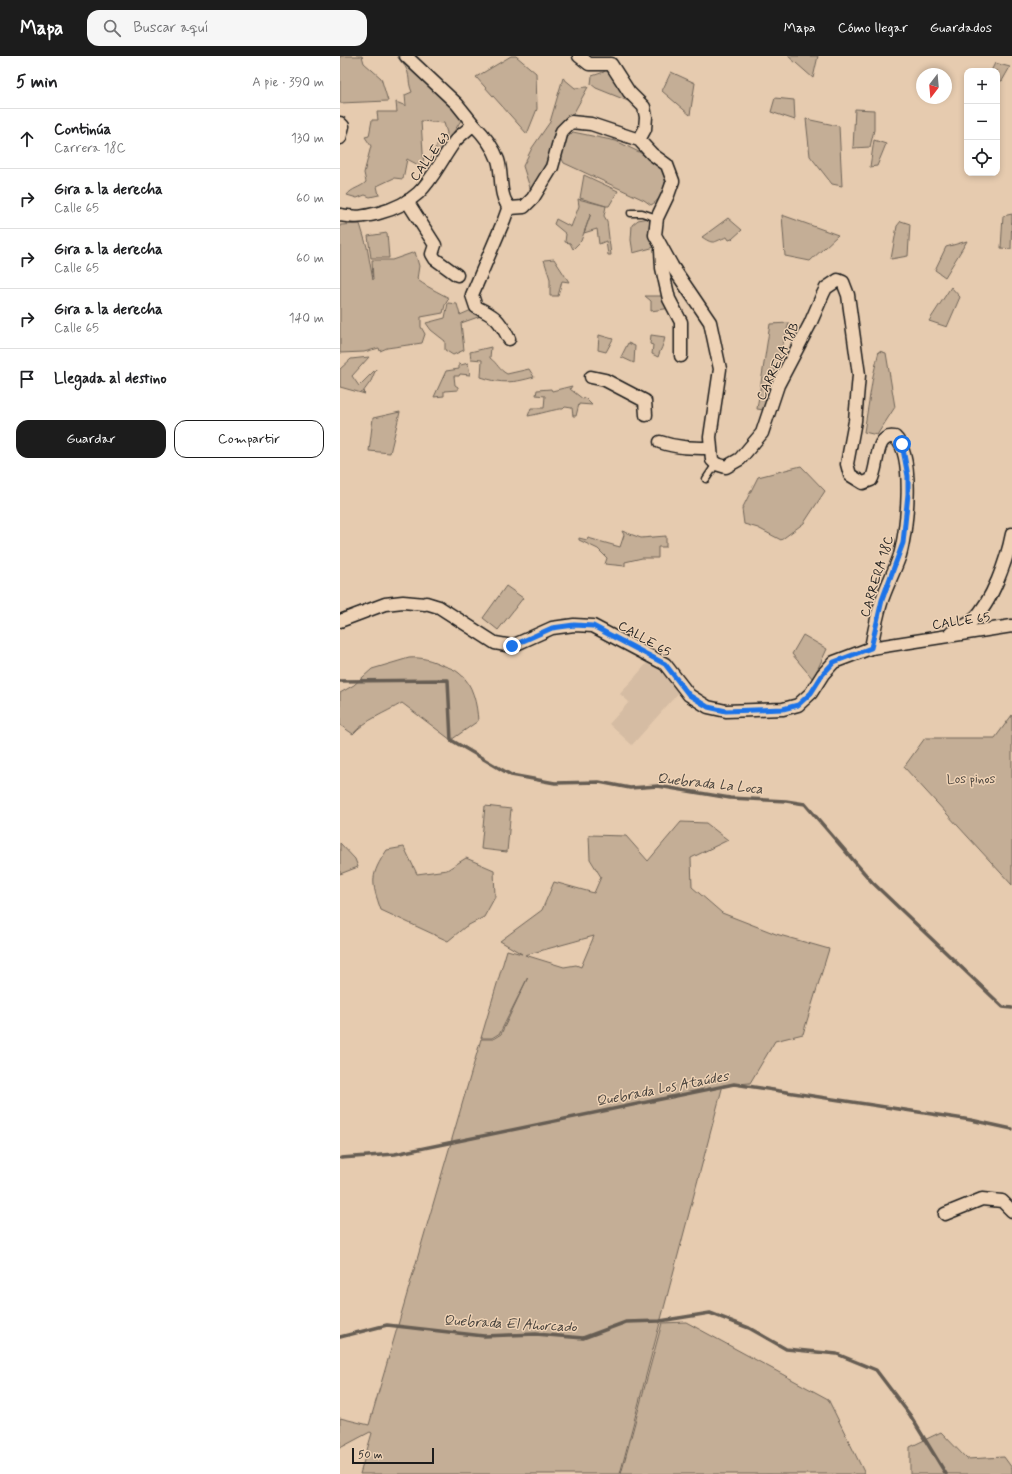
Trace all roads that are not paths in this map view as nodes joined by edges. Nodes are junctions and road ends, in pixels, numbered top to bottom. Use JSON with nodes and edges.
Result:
{"nodes":[{"id":1,"x":406,"y":56,"type":"edge"},
{"id":2,"x":579,"y":56,"type":"edge"},
{"id":3,"x":340,"y":123,"type":"edge"},
{"id":4,"x":473,"y":124,"type":"junction"},
{"id":5,"x":340,"y":138,"type":"edge"},
{"id":6,"x":639,"y":140,"type":"junction"},
{"id":7,"x":407,"y":201,"type":"junction"},
{"id":8,"x":506,"y":204,"type":"junction"},
{"id":9,"x":631,"y":213,"type":"dead end"},
{"id":10,"x":340,"y":214,"type":"edge"},
{"id":11,"x":657,"y":218,"type":"junction"},
{"id":12,"x":661,"y":247,"type":"junction"},
{"id":13,"x":457,"y":275,"type":"dead end"},
{"id":14,"x":509,"y":339,"type":"dead end"},
{"id":15,"x":681,"y":356,"type":"dead end"},
{"id":16,"x":591,"y":377,"type":"dead end"},
{"id":17,"x":646,"y":415,"type":"dead end"},
{"id":18,"x":660,"y":442,"type":"dead end"},
{"id":19,"x":710,"y":448,"type":"junction"},
{"id":20,"x":716,"y":464,"type":"junction"},
{"id":21,"x":706,"y":478,"type":"dead end"},
{"id":22,"x":863,"y":484,"type":"joint"},
{"id":23,"x":1012,"y":534,"type":"edge"},
{"id":24,"x":340,"y":622,"type":"edge"},
{"id":25,"x":1011,"y":627,"type":"edge"},
{"id":26,"x":946,"y":636,"type":"junction"},
{"id":27,"x":871,"y":648,"type":"junction"},
{"id":28,"x":1012,"y":1211,"type":"edge"},
{"id":29,"x":944,"y":1214,"type":"dead end"}],
"edges":[{"from":1,"to":4,"type":"street"},
{"from":2,"to":6,"type":"street"},
{"from":3,"to":5,"type":"street"},
{"from":4,"to":7,"type":"street","name":"CALLE 63"},
{"from":4,"to":8,"type":"street"},
{"from":6,"to":8,"type":"street"},
{"from":6,"to":11,"type":"street"},
{"from":7,"to":10,"type":"street","name":"CALLE 63"},
{"from":7,"to":13,"type":"street"},
{"from":8,"to":14,"type":"street"},
{"from":9,"to":11,"type":"lane"},
{"from":11,"to":12,"type":"street"},
{"from":12,"to":15,"type":"street"},
{"from":12,"to":19,"type":"street"},
{"from":16,"to":17,"type":"street"},
{"from":18,"to":19,"type":"street"},
{"from":19,"to":20,"type":"street"},
{"from":20,"to":21,"type":"lane"},
{"from":20,"to":22,"type":"street","name":"CARRERA 18B"},
{"from":22,"to":27,"type":"street","name":"CARRERA 18C"},
{"from":23,"to":26,"type":"street"},
{"from":24,"to":27,"type":"street","name":"CALLE 65"},
{"from":25,"to":26,"type":"street","name":"CALLE 65"},
{"from":26,"to":27,"type":"street","name":"CALLE 65"},
{"from":28,"to":29,"type":"street"}]}
